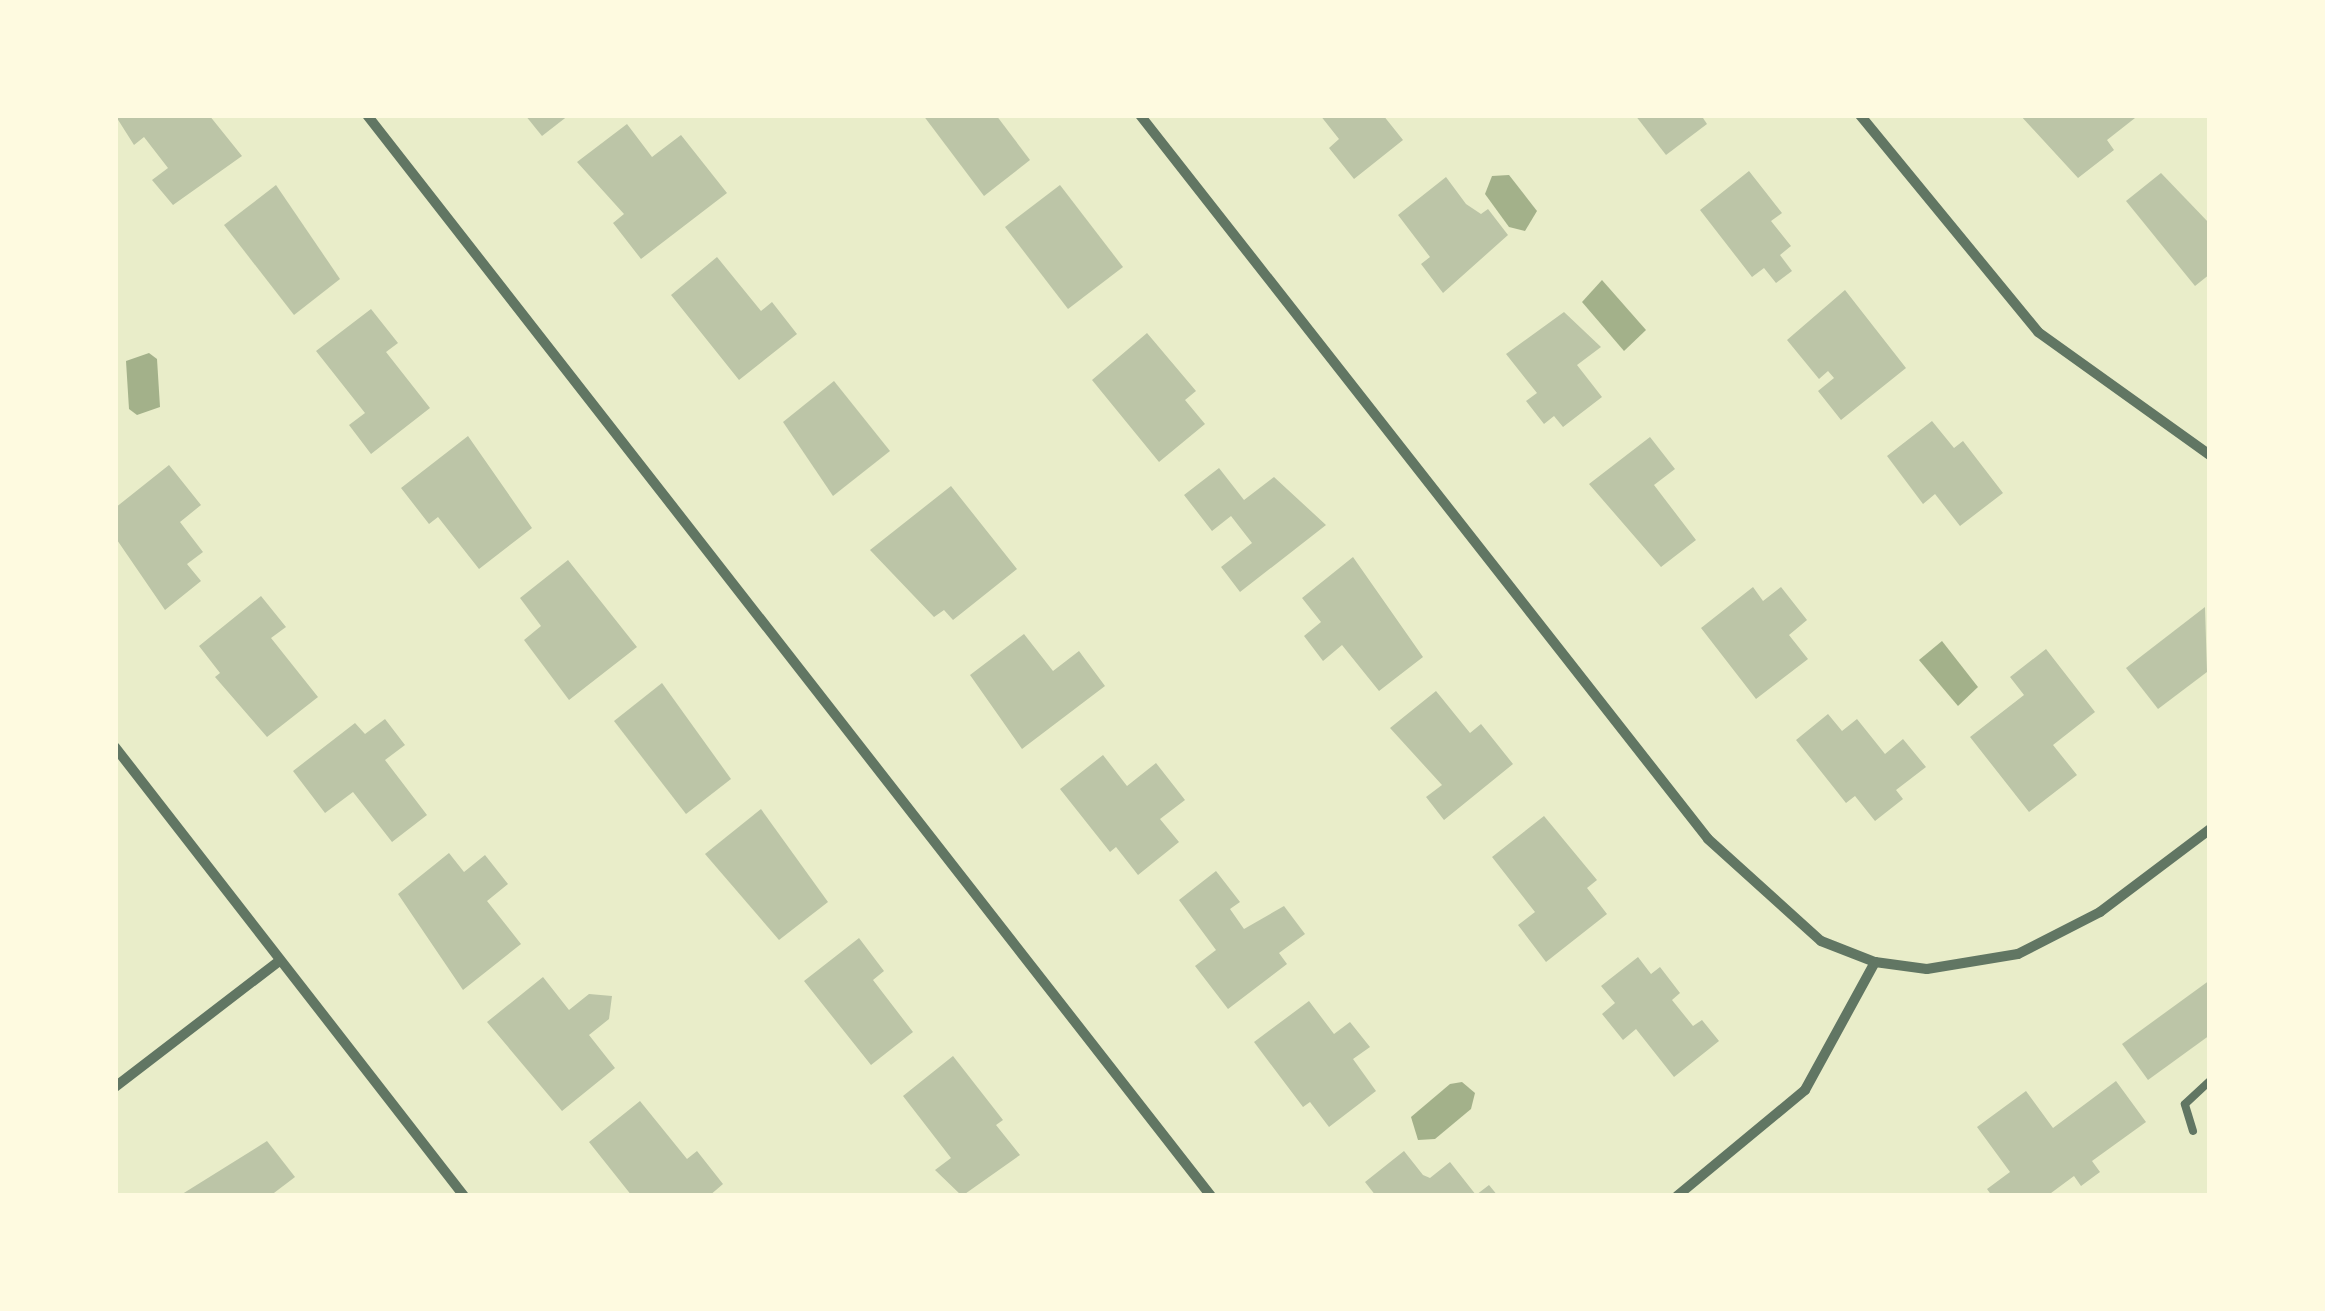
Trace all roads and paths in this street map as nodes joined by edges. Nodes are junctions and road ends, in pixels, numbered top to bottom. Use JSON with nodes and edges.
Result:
{"nodes":[{"id":1,"x":367,"y":115,"type":"edge"},
{"id":2,"x":1140,"y":115,"type":"edge"},
{"id":3,"x":1860,"y":115,"type":"edge"},
{"id":4,"x":2210,"y":455,"type":"edge"},
{"id":5,"x":115,"y":748,"type":"edge"},
{"id":6,"x":2210,"y":829,"type":"edge"},
{"id":7,"x":278,"y":962,"type":"junction"},
{"id":8,"x":1875,"y":962,"type":"junction"},
{"id":9,"x":2210,"y":1081,"type":"edge"},
{"id":10,"x":115,"y":1087,"type":"edge"},
{"id":11,"x":2193,"y":1130,"type":"dead end"},
{"id":12,"x":464,"y":1196,"type":"edge"},
{"id":13,"x":1211,"y":1196,"type":"edge"},
{"id":14,"x":1677,"y":1196,"type":"edge"}],
"edges":[{"from":1,"to":13,"type":"street"},
{"from":2,"to":8,"type":"street"},
{"from":3,"to":4,"type":"street"},
{"from":5,"to":7,"type":"street"},
{"from":6,"to":8,"type":"street"},
{"from":7,"to":10,"type":"street"},
{"from":7,"to":12,"type":"street"},
{"from":8,"to":14,"type":"street"},
{"from":9,"to":11,"type":"lane"}]}
